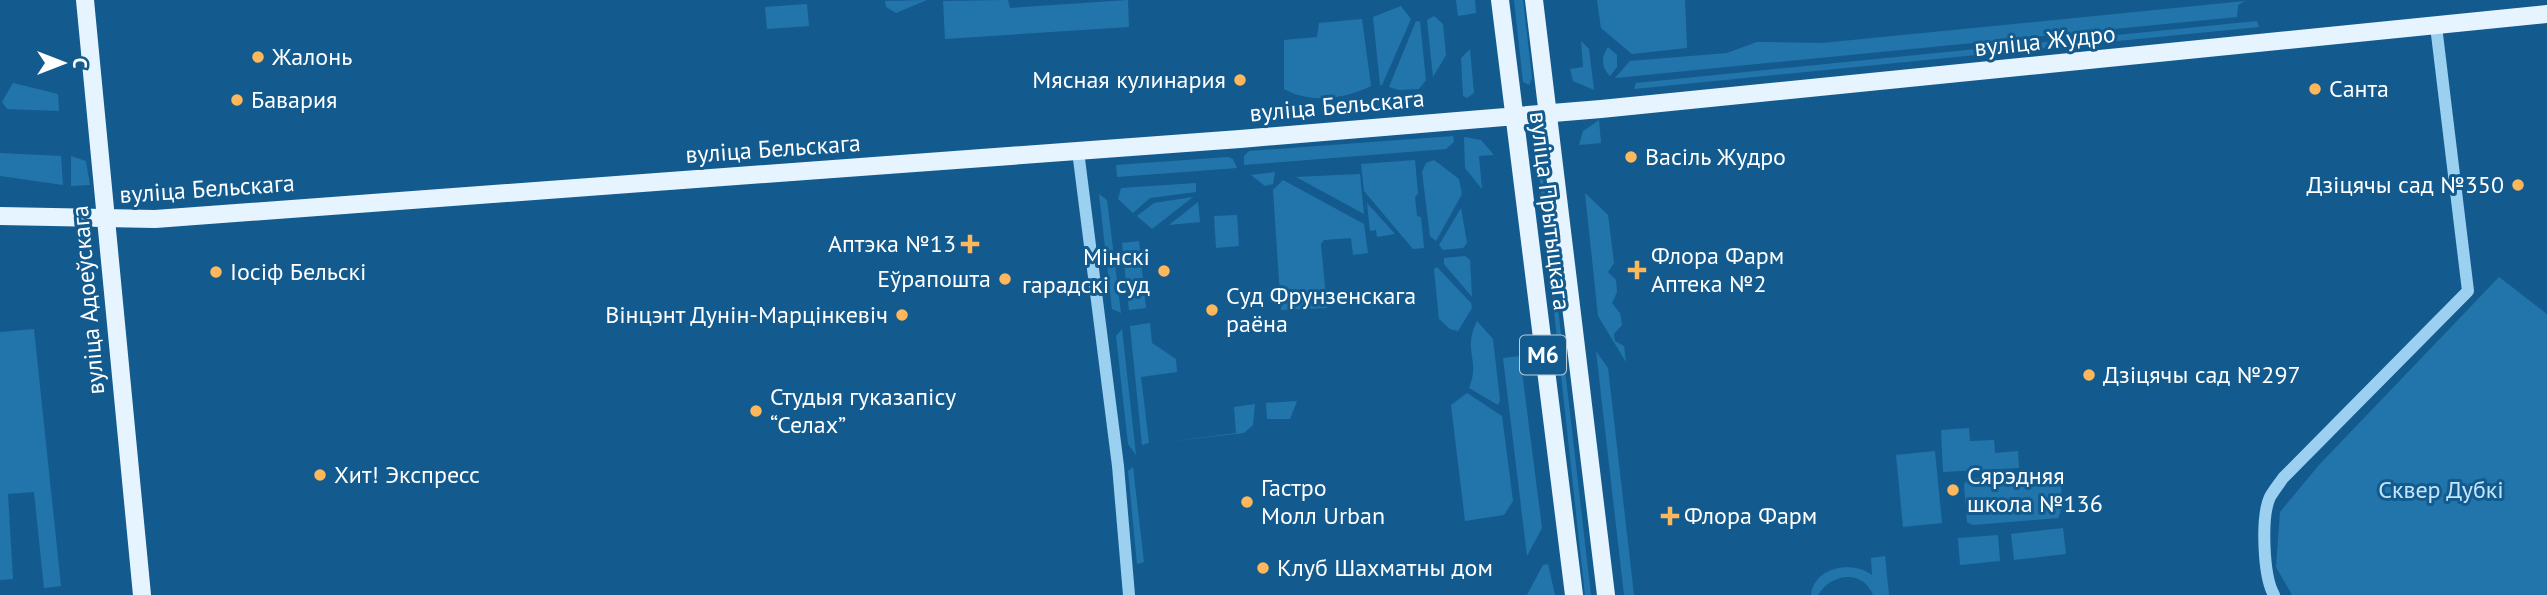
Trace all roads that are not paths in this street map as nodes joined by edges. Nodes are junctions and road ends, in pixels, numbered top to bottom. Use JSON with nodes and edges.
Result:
{"nodes":[{"id":1,"x":85,"y":0,"type":"edge"},
{"id":2,"x":1500,"y":0,"type":"edge"},
{"id":3,"x":1534,"y":0,"type":"edge"},
{"id":4,"x":2547,"y":14,"type":"edge"},
{"id":5,"x":2435,"y":26,"type":"junction"},
{"id":6,"x":1548,"y":113,"type":"junction"},
{"id":7,"x":1513,"y":116,"type":"junction"},
{"id":8,"x":1078,"y":151,"type":"junction"},
{"id":9,"x":0,"y":216,"type":"edge"},
{"id":10,"x":106,"y":219,"type":"junction"},
{"id":11,"x":142,"y":595,"type":"edge"},
{"id":12,"x":1129,"y":595,"type":"edge"},
{"id":13,"x":1574,"y":595,"type":"edge"},
{"id":14,"x":1606,"y":595,"type":"edge"},
{"id":15,"x":2274,"y":595,"type":"edge"}],
"edges":[{"from":1,"to":10,"type":"main road","name":"вуліца Адоеўскага"},
{"from":2,"to":7,"type":"main road","name":"вуліца Прытыцкага","number":"М6"},
{"from":3,"to":6,"type":"main road","name":"вуліца Прытыцкага","number":"М6"},
{"from":4,"to":5,"type":"main road","name":"вуліца Жудро"},
{"from":5,"to":6,"type":"main road","name":"вуліца Жудро"},
{"from":5,"to":15,"type":"street"},
{"from":6,"to":7,"type":"main road","name":"вуліца Бельскага"},
{"from":6,"to":14,"type":"main road","name":"вуліца Прытыцкага","number":"М6"},
{"from":7,"to":8,"type":"main road","name":"вуліца Бельскага"},
{"from":7,"to":13,"type":"main road","name":"вуліца Прытыцкага","number":"М6"},
{"from":8,"to":10,"type":"main road","name":"вуліца Бельскага"},
{"from":8,"to":12,"type":"street"},
{"from":9,"to":10,"type":"main road","name":"вуліца Бельскага"},
{"from":10,"to":11,"type":"main road","name":"вуліца Адоеўскага"}]}
